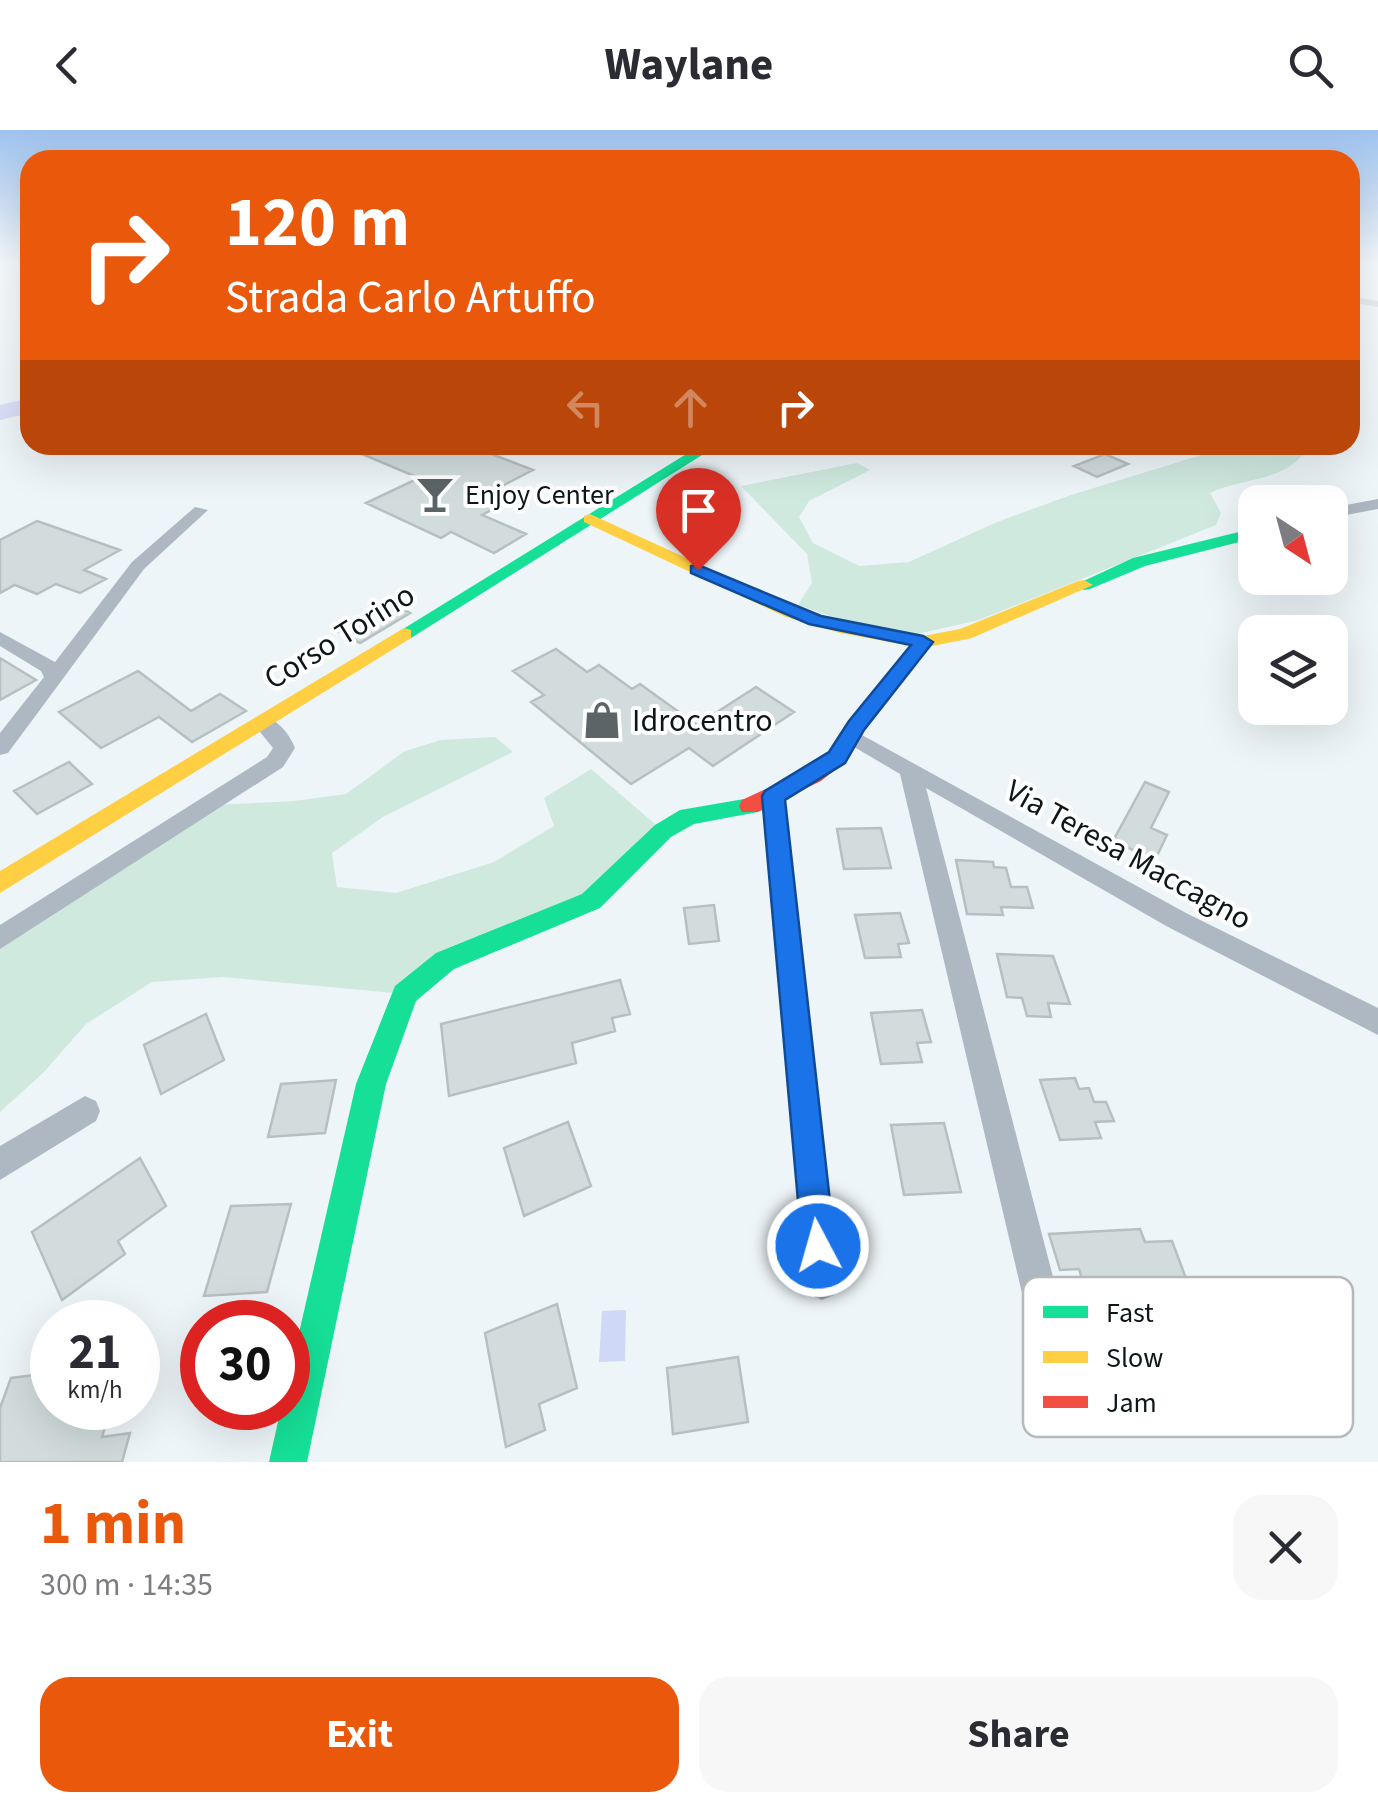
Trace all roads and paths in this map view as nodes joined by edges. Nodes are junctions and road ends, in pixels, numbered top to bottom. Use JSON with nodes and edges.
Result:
{"nodes":[{"id":1,"x":696,"y":455,"type":"edge"},
{"id":2,"x":1378,"y":504,"type":"edge"},
{"id":3,"x":200,"y":510,"type":"dead end"},
{"id":4,"x":1348,"y":510,"type":"edge"},
{"id":5,"x":590,"y":519,"type":"junction"},
{"id":6,"x":1238,"y":537,"type":"edge"},
{"id":7,"x":0,"y":638,"type":"edge"},
{"id":8,"x":923,"y":642,"type":"junction"},
{"id":9,"x":54,"y":677,"type":"junction"},
{"id":10,"x":262,"y":722,"type":"junction"},
{"id":11,"x":852,"y":736,"type":"junction"},
{"id":12,"x":0,"y":748,"type":"edge"},
{"id":13,"x":910,"y":769,"type":"junction"},
{"id":14,"x":773,"y":796,"type":"junction"},
{"id":15,"x":0,"y":883,"type":"edge"},
{"id":16,"x":0,"y":938,"type":"edge"},
{"id":17,"x":1378,"y":1022,"type":"edge"},
{"id":18,"x":85,"y":1111,"type":"dead end"},
{"id":19,"x":0,"y":1164,"type":"edge"},
{"id":20,"x":1036,"y":1277,"type":"edge"},
{"id":21,"x":822,"y":1283,"type":"dead end"},
{"id":22,"x":288,"y":1462,"type":"edge"}],
"edges":[{"from":1,"to":5,"type":"street","name":"Corso Torino"},
{"from":2,"to":4,"type":"street"},
{"from":3,"to":9,"type":"street"},
{"from":5,"to":8,"type":"street"},
{"from":5,"to":10,"type":"street","name":"Corso Torino"},
{"from":6,"to":8,"type":"street"},
{"from":7,"to":9,"type":"street"},
{"from":8,"to":11,"type":"street"},
{"from":9,"to":12,"type":"street"},
{"from":10,"to":15,"type":"street","name":"Corso Torino"},
{"from":10,"to":16,"type":"street"},
{"from":11,"to":13,"type":"street","name":"Via Teresa Maccagno"},
{"from":11,"to":14,"type":"street"},
{"from":13,"to":17,"type":"street","name":"Via Teresa Maccagno"},
{"from":13,"to":20,"type":"street"},
{"from":14,"to":21,"type":"street"},
{"from":14,"to":22,"type":"street"},
{"from":18,"to":19,"type":"street"}]}
